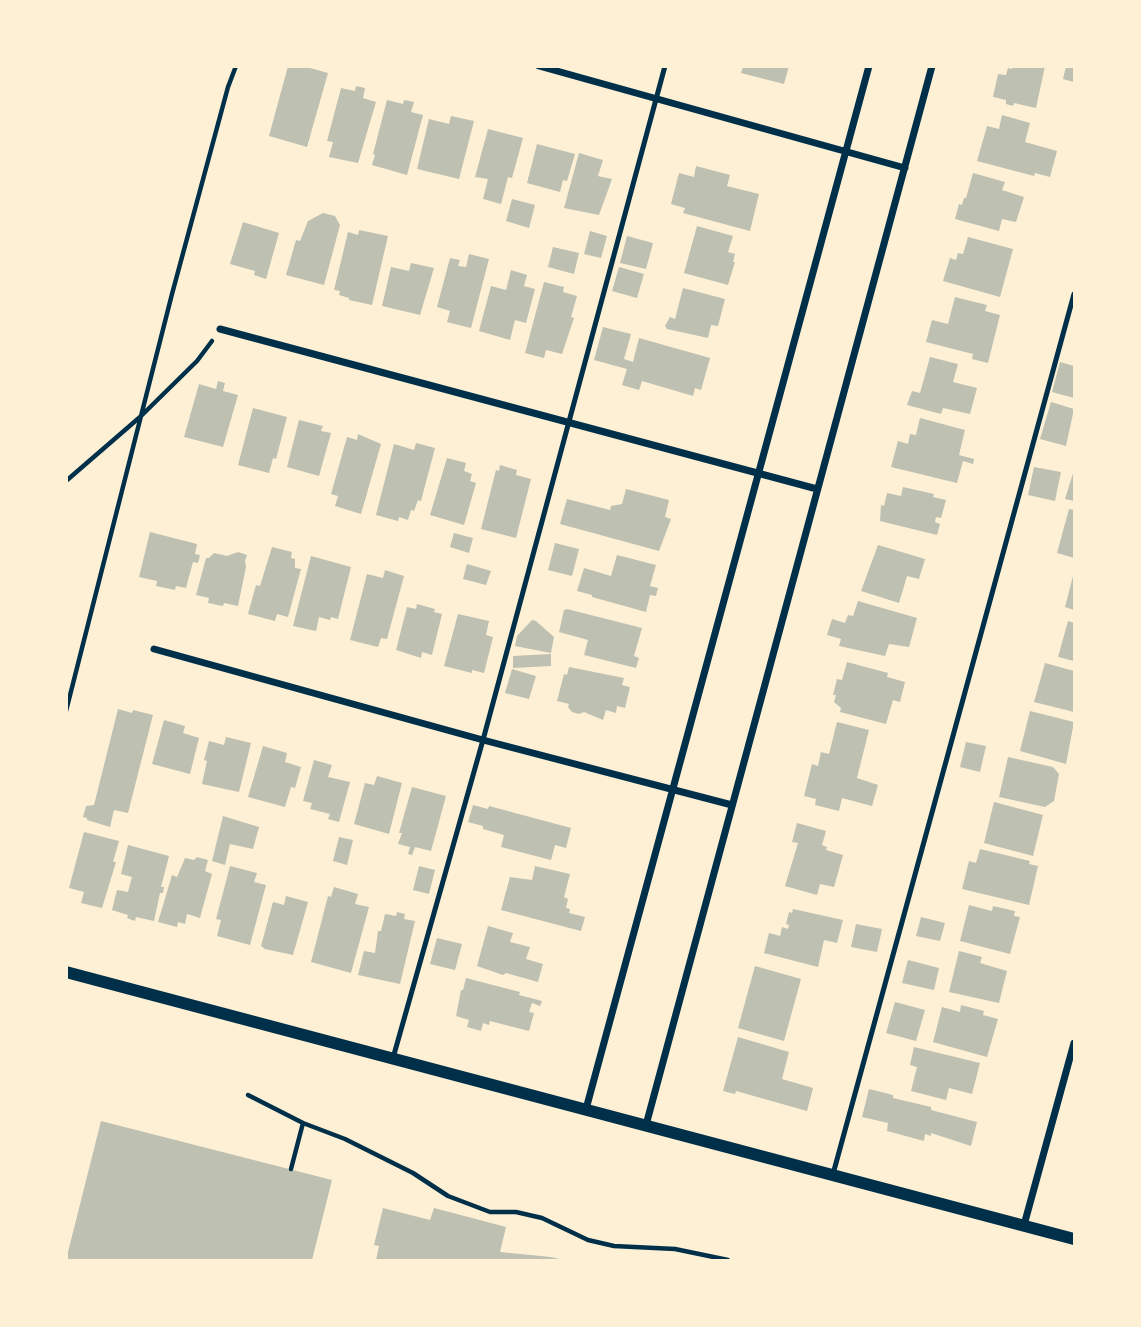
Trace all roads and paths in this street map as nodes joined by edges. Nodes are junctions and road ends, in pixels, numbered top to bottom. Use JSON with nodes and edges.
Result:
{"nodes":[{"id":1,"x":236,"y":66,"type":"edge"},
{"id":2,"x":539,"y":66,"type":"edge"},
{"id":3,"x":665,"y":66,"type":"edge"},
{"id":4,"x":869,"y":66,"type":"edge"},
{"id":5,"x":932,"y":66,"type":"edge"},
{"id":6,"x":656,"y":99,"type":"junction"},
{"id":7,"x":846,"y":152,"type":"junction"},
{"id":8,"x":905,"y":168,"type":"junction"},
{"id":9,"x":1074,"y":294,"type":"edge"},
{"id":10,"x":220,"y":328,"type":"joint"},
{"id":11,"x":140,"y":417,"type":"junction"},
{"id":12,"x":569,"y":421,"type":"junction"},
{"id":13,"x":759,"y":471,"type":"junction"},
{"id":14,"x":66,"y":481,"type":"edge"},
{"id":15,"x":817,"y":489,"type":"junction"},
{"id":16,"x":154,"y":649,"type":"dead end"},
{"id":17,"x":66,"y":711,"type":"edge"},
{"id":18,"x":483,"y":740,"type":"junction"},
{"id":19,"x":673,"y":789,"type":"junction"},
{"id":20,"x":732,"y":805,"type":"junction"},
{"id":21,"x":66,"y":972,"type":"edge"},
{"id":22,"x":1074,"y":1043,"type":"edge"},
{"id":23,"x":393,"y":1058,"type":"junction"},
{"id":24,"x":248,"y":1095,"type":"dead end"},
{"id":25,"x":586,"y":1109,"type":"junction"},
{"id":26,"x":303,"y":1123,"type":"junction"},
{"id":27,"x":646,"y":1125,"type":"junction"},
{"id":28,"x":290,"y":1169,"type":"dead end"},
{"id":29,"x":832,"y":1174,"type":"junction"},
{"id":30,"x":1024,"y":1225,"type":"junction"},
{"id":31,"x":1074,"y":1239,"type":"edge"},
{"id":32,"x":727,"y":1261,"type":"edge"}],
"edges":[{"from":1,"to":11,"type":"path"},
{"from":2,"to":6,"type":"street"},
{"from":3,"to":6,"type":"lane"},
{"from":4,"to":7,"type":"street"},
{"from":5,"to":8,"type":"street"},
{"from":6,"to":7,"type":"street"},
{"from":6,"to":12,"type":"lane"},
{"from":7,"to":8,"type":"street"},
{"from":7,"to":13,"type":"street"},
{"from":8,"to":15,"type":"street"},
{"from":9,"to":29,"type":"lane"},
{"from":10,"to":11,"type":"path"},
{"from":10,"to":12,"type":"street"},
{"from":11,"to":14,"type":"path"},
{"from":11,"to":17,"type":"path"},
{"from":12,"to":13,"type":"street"},
{"from":12,"to":18,"type":"lane"},
{"from":13,"to":15,"type":"street"},
{"from":13,"to":19,"type":"street"},
{"from":15,"to":20,"type":"street"},
{"from":16,"to":18,"type":"street"},
{"from":18,"to":19,"type":"street"},
{"from":18,"to":23,"type":"lane"},
{"from":19,"to":20,"type":"street"},
{"from":19,"to":25,"type":"street"},
{"from":20,"to":27,"type":"street"},
{"from":21,"to":23,"type":"street"},
{"from":22,"to":30,"type":"street"},
{"from":23,"to":25,"type":"street"},
{"from":24,"to":26,"type":"path"},
{"from":25,"to":27,"type":"street"},
{"from":26,"to":28,"type":"path"},
{"from":26,"to":32,"type":"path"},
{"from":27,"to":29,"type":"street"},
{"from":29,"to":30,"type":"street"},
{"from":30,"to":31,"type":"street"}]}
